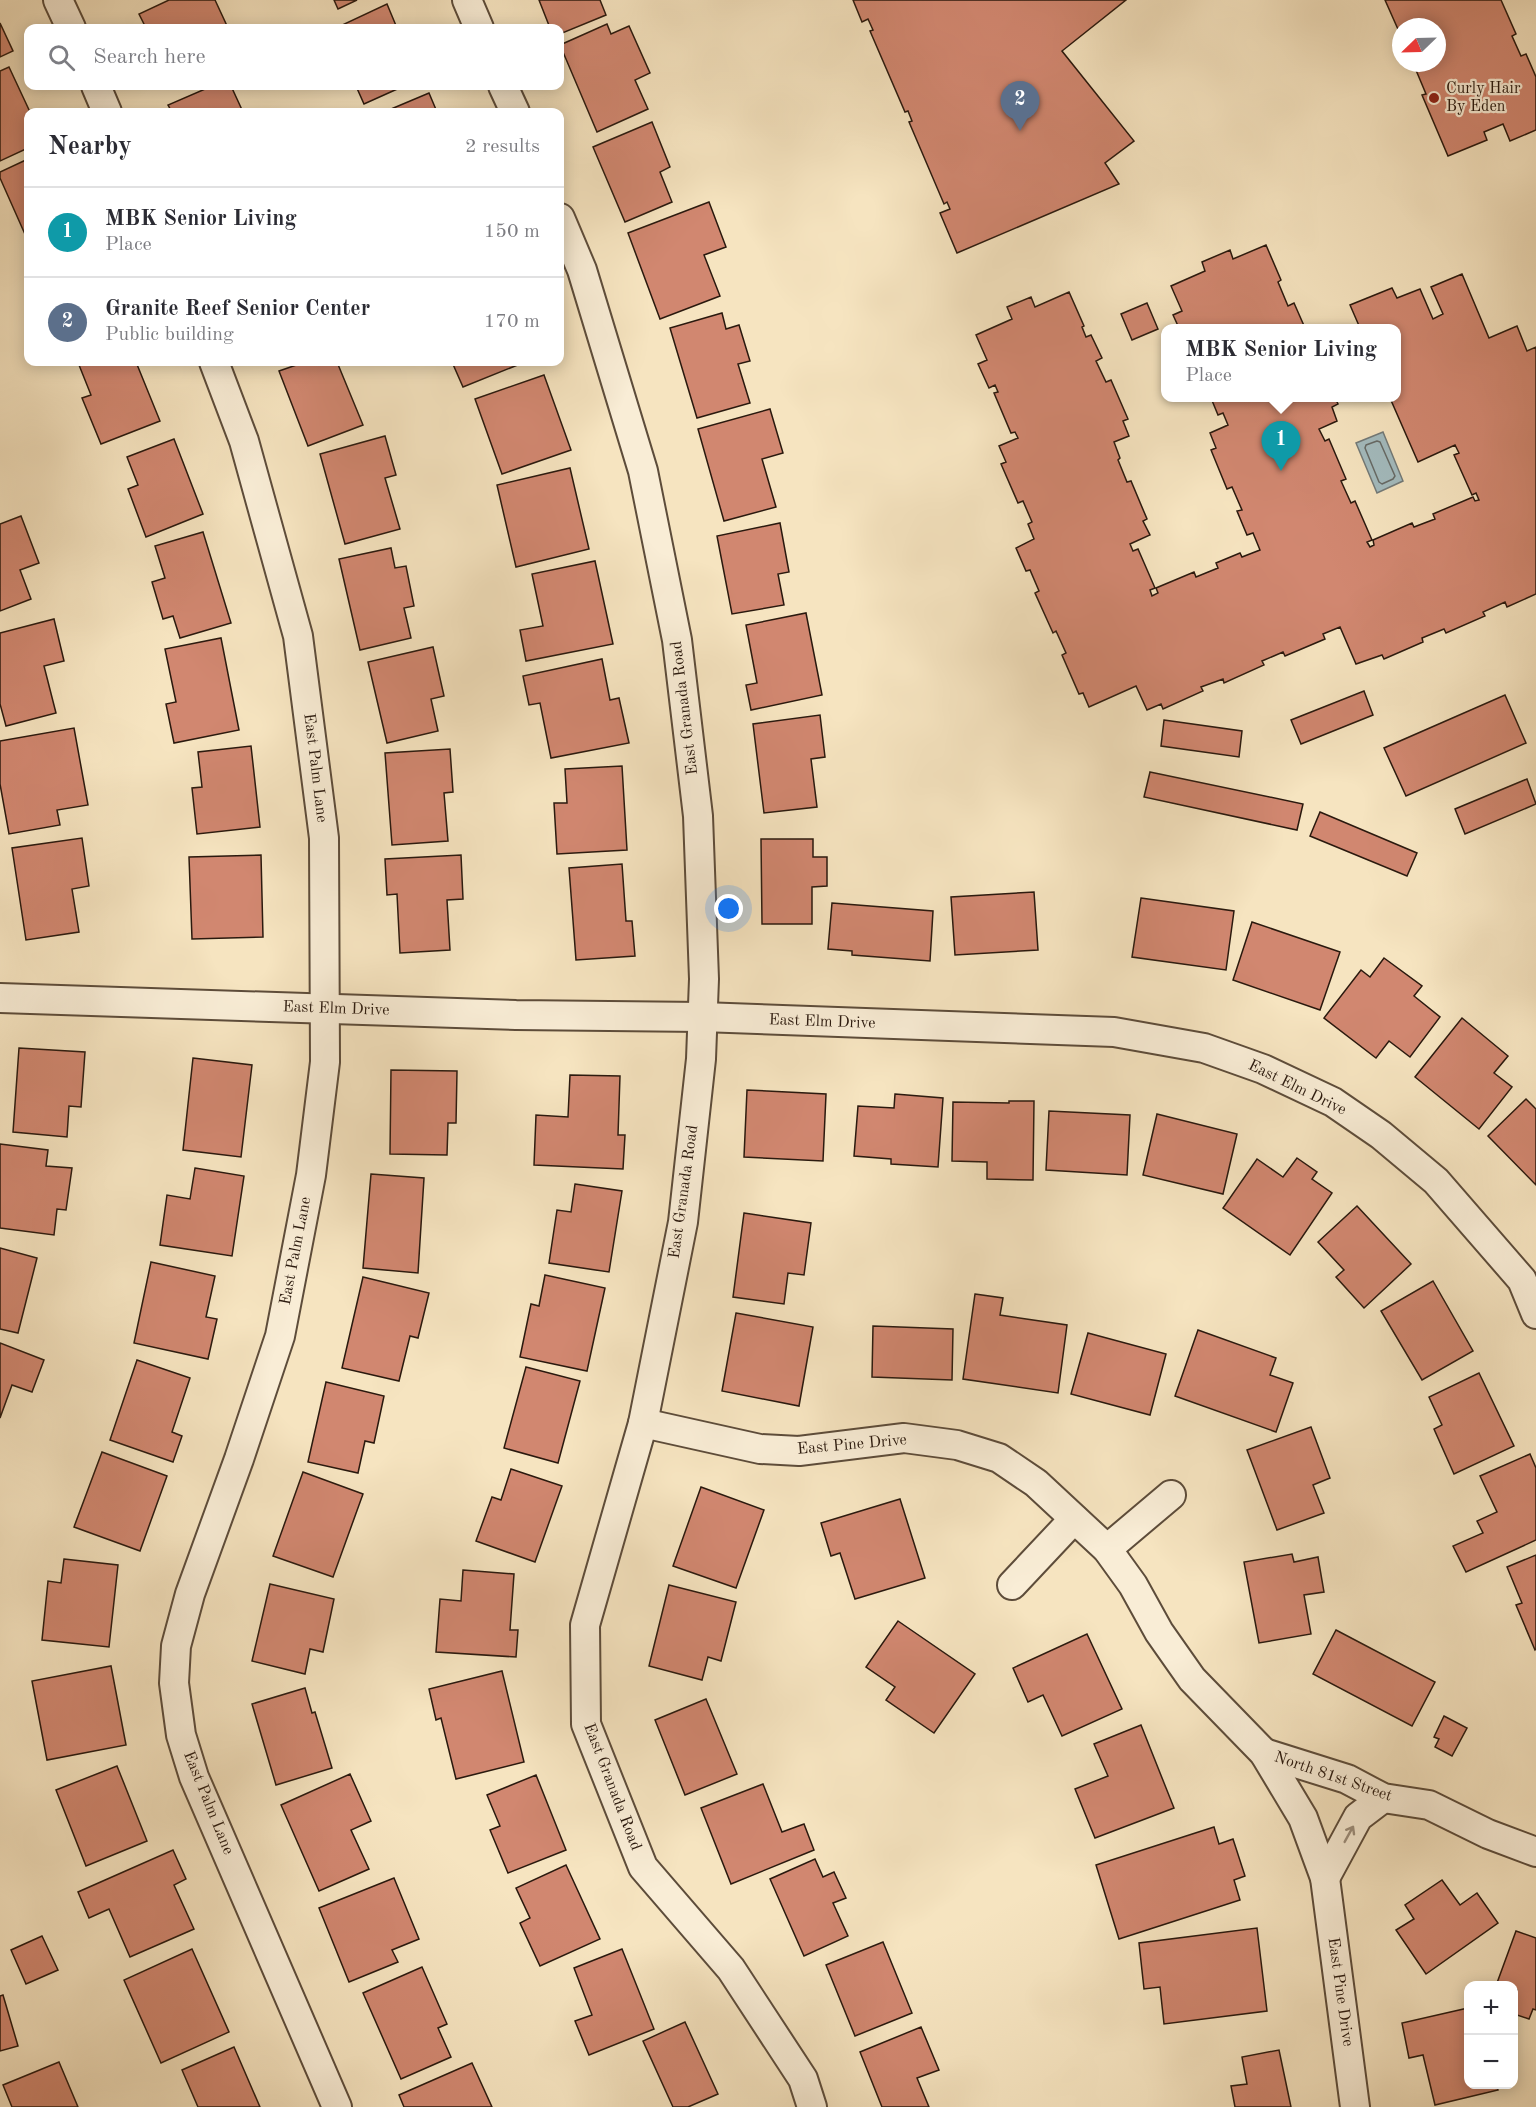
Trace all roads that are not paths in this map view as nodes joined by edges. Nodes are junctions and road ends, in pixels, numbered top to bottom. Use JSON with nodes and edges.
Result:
{"nodes":[{"id":1,"x":58,"y":0,"type":"edge"},
{"id":2,"x":467,"y":0,"type":"edge"},
{"id":3,"x":69,"y":24,"type":"edge"},
{"id":4,"x":477,"y":24,"type":"edge"},
{"id":5,"x":98,"y":90,"type":"edge"},
{"id":6,"x":505,"y":90,"type":"edge"},
{"id":7,"x":105,"y":108,"type":"edge"},
{"id":8,"x":513,"y":108,"type":"edge"},
{"id":9,"x":564,"y":227,"type":"edge"},
{"id":10,"x":216,"y":366,"type":"edge"},
{"id":11,"x":0,"y":998,"type":"edge"},
{"id":12,"x":326,"y":1009,"type":"junction"},
{"id":13,"x":702,"y":1017,"type":"junction"},
{"id":14,"x":1529,"y":1277,"type":"edge"},
{"id":15,"x":1536,"y":1314,"type":"edge"},
{"id":16,"x":644,"y":1423,"type":"junction"},
{"id":17,"x":1171,"y":1495,"type":"dead end"},
{"id":18,"x":1074,"y":1519,"type":"junction"},
{"id":19,"x":1107,"y":1548,"type":"junction"},
{"id":20,"x":1012,"y":1585,"type":"dead end"},
{"id":21,"x":1264,"y":1753,"type":"junction"},
{"id":22,"x":1383,"y":1798,"type":"junction"},
{"id":23,"x":1536,"y":1852,"type":"edge"},
{"id":24,"x":1325,"y":1878,"type":"junction"},
{"id":25,"x":337,"y":2107,"type":"edge"},
{"id":26,"x":812,"y":2107,"type":"edge"},
{"id":27,"x":1355,"y":2107,"type":"edge"}],
"edges":[{"from":1,"to":3,"type":"street"},
{"from":2,"to":4,"type":"street"},
{"from":5,"to":7,"type":"street"},
{"from":6,"to":8,"type":"street"},
{"from":9,"to":13,"type":"street","name":"East Granada Road"},
{"from":10,"to":12,"type":"street","name":"East Palm Lane"},
{"from":11,"to":12,"type":"street","name":"East Elm Drive"},
{"from":12,"to":13,"type":"street","name":"East Elm Drive"},
{"from":12,"to":25,"type":"street","name":"East Palm Lane"},
{"from":13,"to":14,"type":"street","name":"East Elm Drive"},
{"from":13,"to":16,"type":"street","name":"East Granada Road"},
{"from":14,"to":15,"type":"street","name":"East Elm Drive"},
{"from":16,"to":18,"type":"street","name":"East Pine Drive"},
{"from":16,"to":26,"type":"street","name":"East Granada Road"},
{"from":17,"to":19,"type":"street"},
{"from":18,"to":19,"type":"street","name":"East Pine Drive"},
{"from":18,"to":20,"type":"street"},
{"from":19,"to":21,"type":"street","name":"East Pine Drive"},
{"from":21,"to":22,"type":"street","name":"North 81st Street"},
{"from":21,"to":24,"type":"street","name":"East Pine Drive"},
{"from":22,"to":23,"type":"street","name":"North 81st Street"},
{"from":24,"to":22,"type":"street","one_way":true},
{"from":24,"to":27,"type":"street","name":"East Pine Drive"}]}
